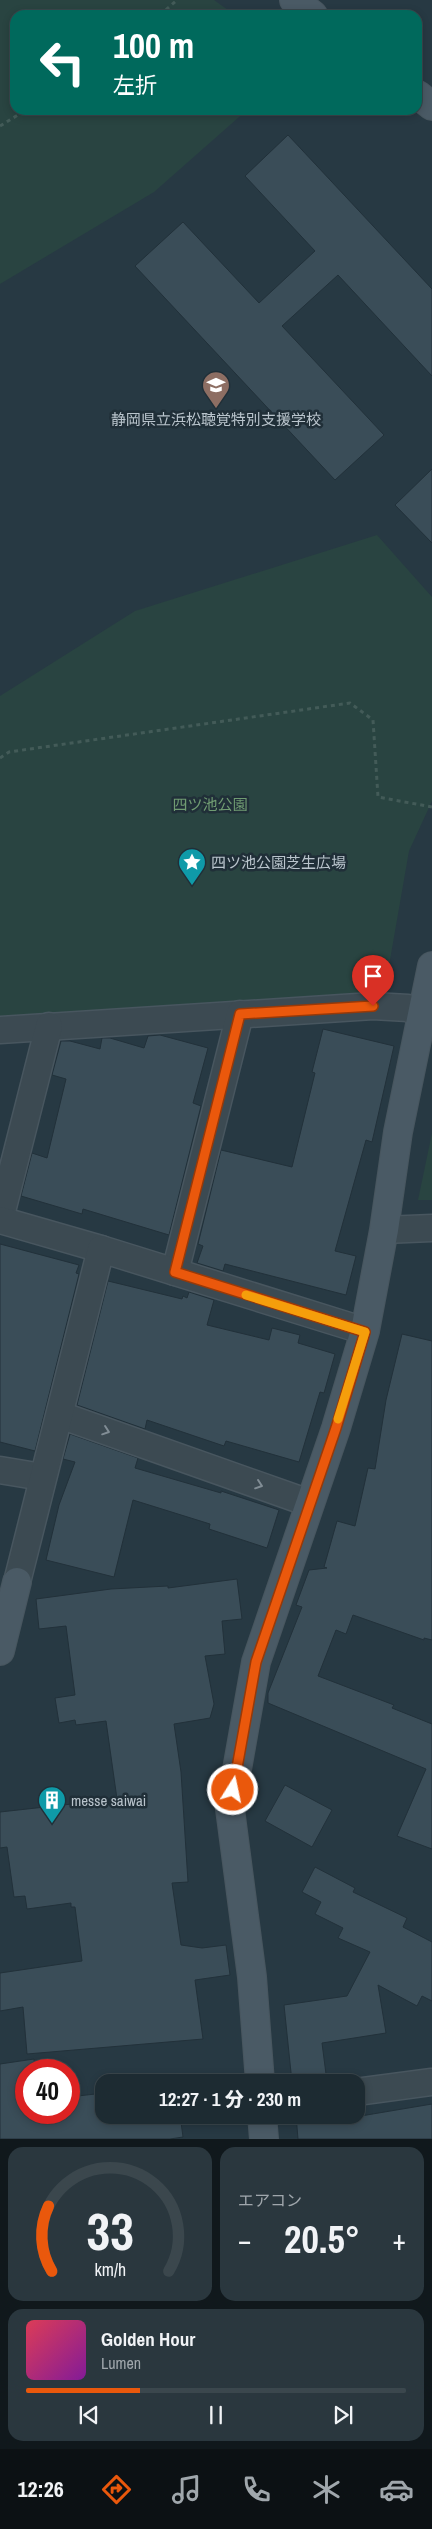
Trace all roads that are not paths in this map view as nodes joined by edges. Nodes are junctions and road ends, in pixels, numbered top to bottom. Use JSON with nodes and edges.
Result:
{"nodes":[{"id":1,"x":294,"y":0,"type":"edge"},
{"id":2,"x":307,"y":10,"type":"edge"},
{"id":3,"x":422,"y":98,"type":"edge"},
{"id":4,"x":432,"y":106,"type":"edge"},
{"id":5,"x":432,"y":966,"type":"edge"},
{"id":6,"x":240,"y":1014,"type":"junction"},
{"id":7,"x":421,"y":1014,"type":"junction"},
{"id":8,"x":49,"y":1026,"type":"junction"},
{"id":9,"x":0,"y":1030,"type":"edge"},
{"id":10,"x":0,"y":1220,"type":"edge"},
{"id":11,"x":432,"y":1228,"type":"edge"},
{"id":12,"x":384,"y":1230,"type":"junction"},
{"id":13,"x":101,"y":1249,"type":"junction"},
{"id":14,"x":175,"y":1272,"type":"junction"},
{"id":15,"x":365,"y":1332,"type":"junction"},
{"id":16,"x":60,"y":1415,"type":"junction"},
{"id":17,"x":0,"y":1470,"type":"edge"},
{"id":18,"x":42,"y":1477,"type":"junction"},
{"id":19,"x":309,"y":1503,"type":"junction"},
{"id":20,"x":17,"y":1582,"type":"joint"},
{"id":21,"x":0,"y":1651,"type":"edge"},
{"id":22,"x":259,"y":2074,"type":"edge"},
{"id":23,"x":432,"y":2082,"type":"edge"},
{"id":24,"x":365,"y":2091,"type":"edge"},
{"id":25,"x":263,"y":2124,"type":"edge"},
{"id":26,"x":264,"y":2139,"type":"edge"}],
"edges":[{"from":1,"to":2,"type":"street"},
{"from":3,"to":4,"type":"street"},
{"from":5,"to":7,"type":"street"},
{"from":6,"to":7,"type":"street"},
{"from":6,"to":8,"type":"street"},
{"from":6,"to":14,"type":"street"},
{"from":7,"to":12,"type":"street"},
{"from":8,"to":9,"type":"street"},
{"from":8,"to":10,"type":"street"},
{"from":10,"to":13,"type":"street"},
{"from":11,"to":12,"type":"street"},
{"from":12,"to":15,"type":"street"},
{"from":13,"to":14,"type":"street"},
{"from":13,"to":16,"type":"street"},
{"from":14,"to":15,"type":"street"},
{"from":15,"to":19,"type":"street"},
{"from":16,"to":18,"type":"street"},
{"from":16,"to":19,"type":"street","one_way":true},
{"from":17,"to":18,"type":"street"},
{"from":18,"to":20,"type":"street"},
{"from":19,"to":22,"type":"street"},
{"from":20,"to":21,"type":"street"},
{"from":23,"to":24,"type":"street"},
{"from":25,"to":26,"type":"street"}]}
